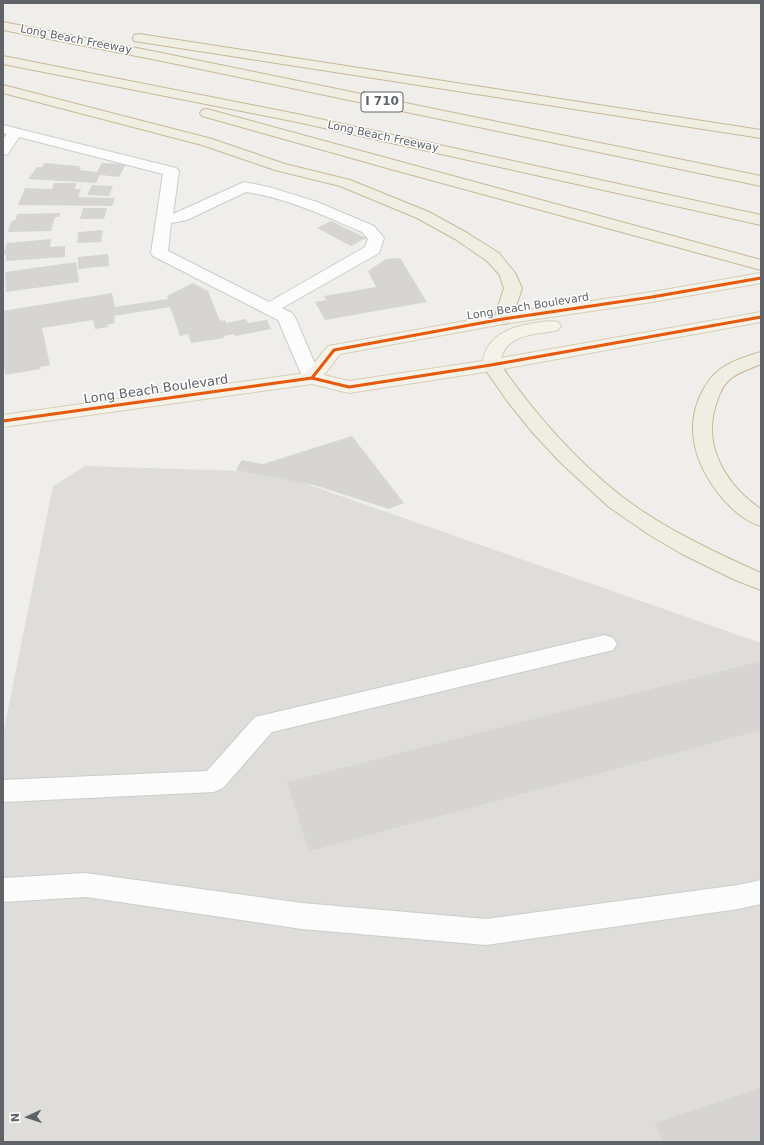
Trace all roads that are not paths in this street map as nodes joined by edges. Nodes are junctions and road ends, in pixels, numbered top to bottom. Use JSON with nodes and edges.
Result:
{"nodes":[{"id":1,"x":3,"y":18,"type":"edge"},
{"id":2,"x":3,"y":26,"type":"edge"},
{"id":3,"x":112,"y":34,"type":"dead end"},
{"id":4,"x":128,"y":36,"type":"dead end"},
{"id":5,"x":3,"y":60,"type":"edge"},
{"id":6,"x":43,"y":67,"type":"junction"},
{"id":7,"x":3,"y":89,"type":"edge"},
{"id":8,"x":9,"y":131,"type":"edge"},
{"id":9,"x":761,"y":134,"type":"edge"},
{"id":10,"x":3,"y":151,"type":"edge"},
{"id":11,"x":761,"y":181,"type":"edge"},
{"id":12,"x":164,"y":220,"type":"junction"},
{"id":13,"x":761,"y":220,"type":"edge"},
{"id":14,"x":761,"y":265,"type":"edge"},
{"id":15,"x":761,"y":278,"type":"edge"},
{"id":16,"x":755,"y":292,"type":"edge"},
{"id":17,"x":270,"y":308,"type":"junction"},
{"id":18,"x":761,"y":317,"type":"edge"},
{"id":19,"x":503,"y":319,"type":"junction"},
{"id":20,"x":761,"y":357,"type":"edge"},
{"id":21,"x":492,"y":365,"type":"junction"},
{"id":22,"x":312,"y":378,"type":"junction"},
{"id":23,"x":3,"y":421,"type":"edge"},
{"id":24,"x":761,"y":519,"type":"edge"},
{"id":25,"x":761,"y":582,"type":"edge"},
{"id":26,"x":606,"y":644,"type":"dead end"},
{"id":27,"x":3,"y":791,"type":"edge"},
{"id":28,"x":3,"y":890,"type":"edge"},
{"id":29,"x":761,"y":892,"type":"edge"}],
"edges":[{"from":1,"to":3,"type":"highway"},
{"from":2,"to":11,"type":"highway","name":"Long Beach Freeway","number":"I 710"},
{"from":4,"to":9,"type":"highway"},
{"from":5,"to":6,"type":"highway","name":"Long Beach Freeway"},
{"from":6,"to":13,"type":"highway","name":"Long Beach Freeway"},
{"from":6,"to":14,"type":"highway"},
{"from":7,"to":19,"type":"highway"},
{"from":8,"to":10,"type":"street"},
{"from":8,"to":12,"type":"street"},
{"from":12,"to":17,"type":"street"},
{"from":12,"to":17,"type":"street"},
{"from":15,"to":19,"type":"main road","name":"Long Beach Boulevard"},
{"from":16,"to":21,"type":"main road"},
{"from":17,"to":22,"type":"street"},
{"from":18,"to":21,"type":"main road","name":"Long Beach Boulevard"},
{"from":19,"to":22,"type":"main road","name":"Long Beach Boulevard"},
{"from":20,"to":24,"type":"highway"},
{"from":21,"to":22,"type":"main road","name":"Long Beach Boulevard"},
{"from":21,"to":25,"type":"highway"},
{"from":22,"to":23,"type":"main road","name":"Long Beach Boulevard"},
{"from":26,"to":27,"type":"street"},
{"from":28,"to":29,"type":"street"}]}
